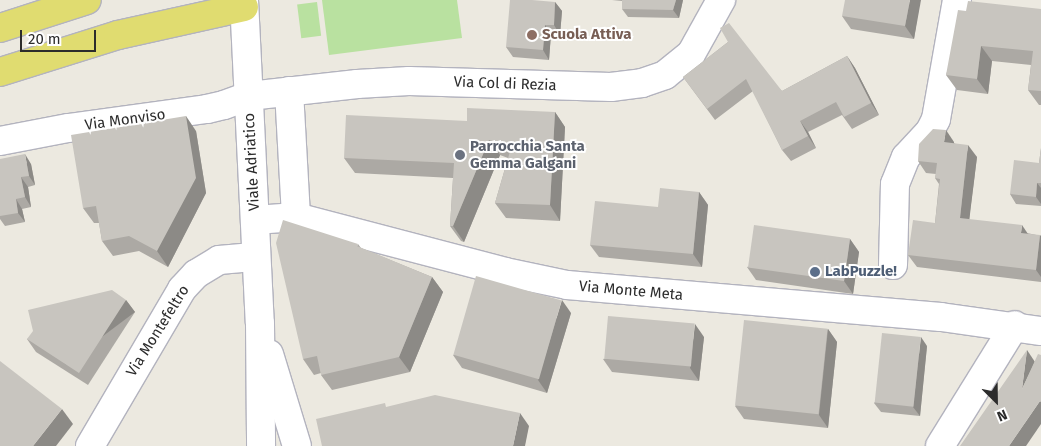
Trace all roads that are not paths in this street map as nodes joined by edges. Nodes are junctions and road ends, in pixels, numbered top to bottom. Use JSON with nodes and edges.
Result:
{"nodes":[{"id":1,"x":87,"y":0,"type":"edge"},
{"id":2,"x":721,"y":0,"type":"edge"},
{"id":3,"x":957,"y":0,"type":"edge"},
{"id":4,"x":244,"y":4,"type":"edge"},
{"id":5,"x":0,"y":28,"type":"edge"},
{"id":6,"x":0,"y":72,"type":"edge"},
{"id":7,"x":289,"y":91,"type":"junction"},
{"id":8,"x":249,"y":96,"type":"junction"},
{"id":9,"x":0,"y":141,"type":"edge"},
{"id":10,"x":296,"y":217,"type":"junction"},
{"id":11,"x":255,"y":220,"type":"junction"},
{"id":12,"x":256,"y":257,"type":"junction"},
{"id":13,"x":893,"y":266,"type":"dead end"},
{"id":14,"x":260,"y":323,"type":"junction"},
{"id":15,"x":1015,"y":325,"type":"junction"},
{"id":16,"x":1041,"y":330,"type":"edge"},
{"id":17,"x":90,"y":446,"type":"edge"},
{"id":18,"x":261,"y":446,"type":"edge"},
{"id":19,"x":297,"y":446,"type":"edge"},
{"id":20,"x":940,"y":446,"type":"edge"}],
"edges":[{"from":1,"to":5,"type":"main road"},
{"from":2,"to":7,"type":"street","name":"Via Col di Rezia"},
{"from":3,"to":13,"type":"street"},
{"from":4,"to":6,"type":"main road"},
{"from":4,"to":8,"type":"street","name":"Viale Adriatico"},
{"from":7,"to":8,"type":"street","name":"Via Col di Rezia"},
{"from":7,"to":10,"type":"street"},
{"from":8,"to":9,"type":"street","name":"Via Monviso"},
{"from":8,"to":11,"type":"street","name":"Viale Adriatico"},
{"from":10,"to":11,"type":"street","name":"Via Monte Meta"},
{"from":10,"to":15,"type":"street","name":"Via Monte Meta"},
{"from":11,"to":12,"type":"street","name":"Viale Adriatico"},
{"from":12,"to":14,"type":"street","name":"Viale Adriatico"},
{"from":12,"to":17,"type":"street","name":"Via Montefeltro"},
{"from":14,"to":18,"type":"street"},
{"from":14,"to":19,"type":"street"},
{"from":15,"to":16,"type":"street","name":"Via Monte Meta"},
{"from":15,"to":20,"type":"street"}]}
